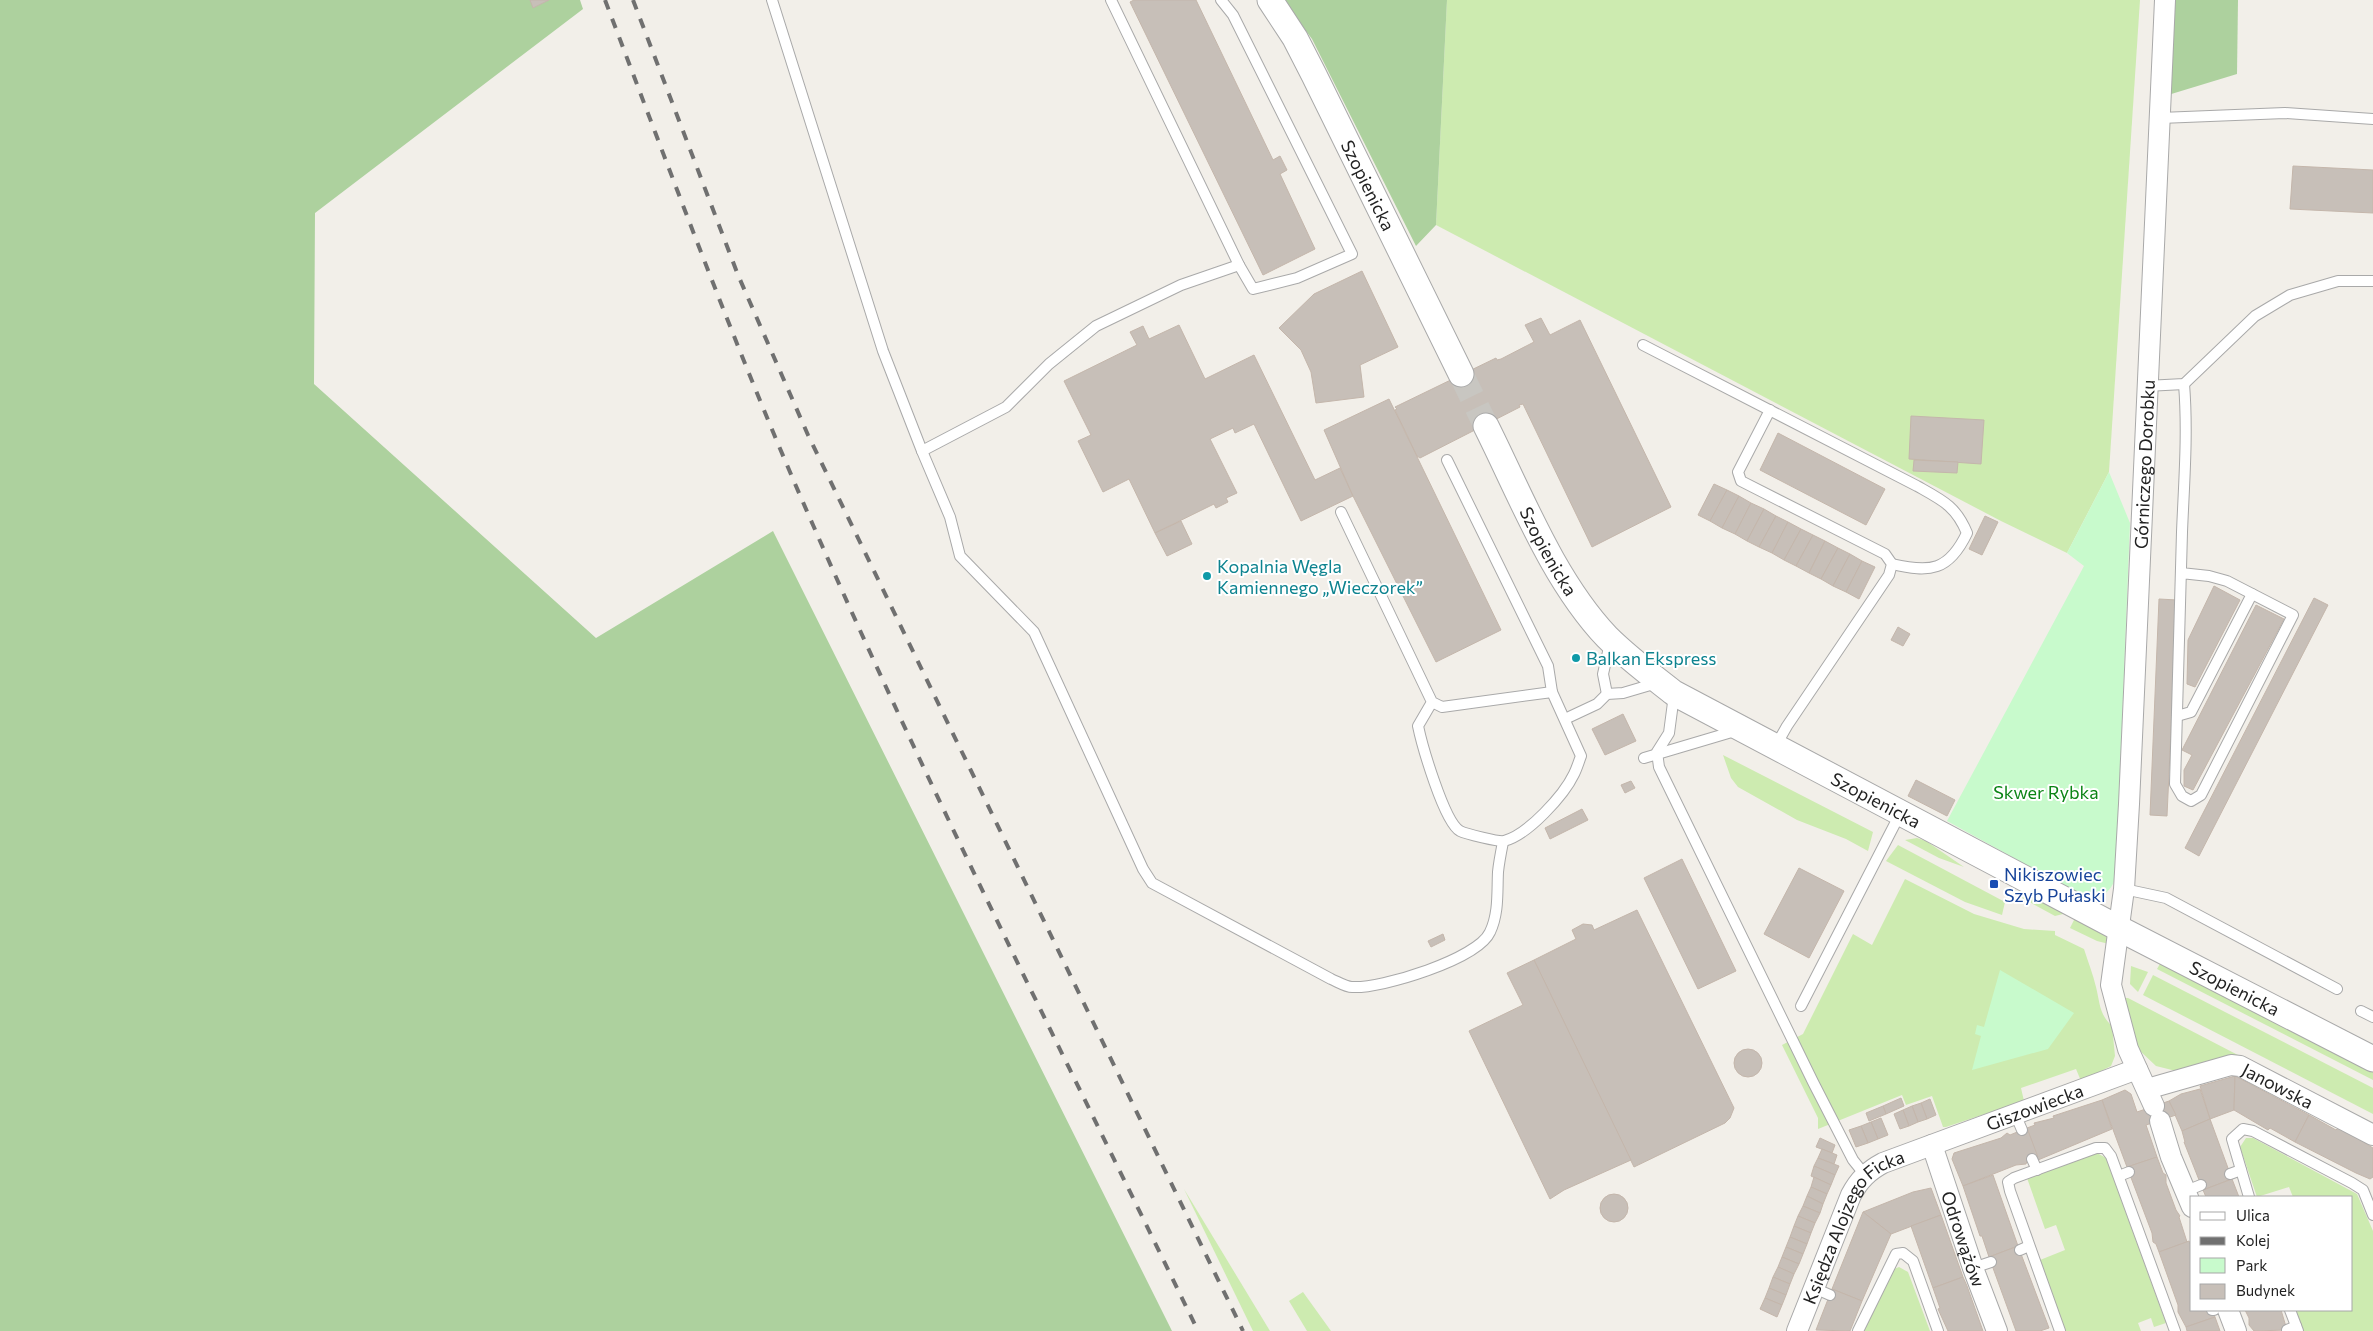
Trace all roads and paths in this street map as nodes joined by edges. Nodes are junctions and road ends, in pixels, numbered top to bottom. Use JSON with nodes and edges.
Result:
{"nodes":[{"id":1,"x":772,"y":0,"type":"edge"},
{"id":2,"x":1110,"y":0,"type":"edge"},
{"id":3,"x":1221,"y":0,"type":"edge"},
{"id":4,"x":1270,"y":0,"type":"edge"},
{"id":5,"x":2165,"y":0,"type":"edge"},
{"id":6,"x":2160,"y":118,"type":"junction"},
{"id":7,"x":2373,"y":118,"type":"edge"},
{"id":8,"x":1239,"y":265,"type":"junction"},
{"id":9,"x":2373,"y":281,"type":"edge"},
{"id":10,"x":1643,"y":345,"type":"dead end"},
{"id":11,"x":1461,"y":374,"type":"tunnel mouth"},
{"id":12,"x":2184,"y":384,"type":"junction"},
{"id":13,"x":2146,"y":386,"type":"junction"},
{"id":14,"x":1770,"y":410,"type":"junction"},
{"id":15,"x":1486,"y":426,"type":"tunnel mouth"},
{"id":16,"x":922,"y":451,"type":"junction"},
{"id":17,"x":1447,"y":460,"type":"dead end"},
{"id":18,"x":1341,"y":512,"type":"dead end"},
{"id":19,"x":1892,"y":564,"type":"junction"},
{"id":20,"x":2181,"y":573,"type":"junction"},
{"id":21,"x":2252,"y":594,"type":"junction"},
{"id":22,"x":1611,"y":640,"type":"junction"},
{"id":23,"x":1668,"y":688,"type":"junction"},
{"id":24,"x":1552,"y":692,"type":"junction"},
{"id":25,"x":1608,"y":694,"type":"junction"},
{"id":26,"x":1432,"y":702,"type":"junction"},
{"id":27,"x":2177,"y":716,"type":"junction"},
{"id":28,"x":1564,"y":719,"type":"junction"},
{"id":29,"x":1741,"y":730,"type":"junction"},
{"id":30,"x":1775,"y":747,"type":"junction"},
{"id":31,"x":1657,"y":752,"type":"junction"},
{"id":32,"x":1644,"y":758,"type":"dead end"},
{"id":33,"x":1901,"y":812,"type":"junction"},
{"id":34,"x":1502,"y":842,"type":"junction"},
{"id":35,"x":2124,"y":889,"type":"junction"},
{"id":36,"x":2120,"y":929,"type":"junction"},
{"id":37,"x":2337,"y":989,"type":"dead end"},
{"id":38,"x":1800,"y":1006,"type":"dead end"},
{"id":39,"x":2361,"y":1011,"type":"dead end"},
{"id":40,"x":2373,"y":1017,"type":"edge"},
{"id":41,"x":2373,"y":1059,"type":"edge"},
{"id":42,"x":2137,"y":1070,"type":"junction"},
{"id":43,"x":2154,"y":1105,"type":"junction"},
{"id":44,"x":2373,"y":1135,"type":"edge"},
{"id":45,"x":1932,"y":1145,"type":"junction"},
{"id":46,"x":2032,"y":1159,"type":"dead end"},
{"id":47,"x":2037,"y":1170,"type":"junction"},
{"id":48,"x":2241,"y":1170,"type":"junction"},
{"id":49,"x":2129,"y":1172,"type":"dead end"},
{"id":50,"x":2230,"y":1174,"type":"dead end"},
{"id":51,"x":1865,"y":1175,"type":"junction"},
{"id":52,"x":2119,"y":1176,"type":"junction"},
{"id":53,"x":2193,"y":1194,"type":"edge"},
{"id":54,"x":2249,"y":1196,"type":"edge"},
{"id":55,"x":2373,"y":1215,"type":"edge"},
{"id":56,"x":2228,"y":1311,"type":"edge"},
{"id":57,"x":2290,"y":1311,"type":"edge"},
{"id":58,"x":2184,"y":1321,"type":"dead end"},
{"id":59,"x":2174,"y":1328,"type":"edge"},
{"id":60,"x":2294,"y":1329,"type":"edge"},
{"id":61,"x":1797,"y":1331,"type":"edge"},
{"id":62,"x":1858,"y":1331,"type":"edge"},
{"id":63,"x":1938,"y":1331,"type":"edge"},
{"id":64,"x":1997,"y":1331,"type":"edge"},
{"id":65,"x":2060,"y":1331,"type":"edge"},
{"id":66,"x":2236,"y":1331,"type":"edge"}],
"edges":[{"from":1,"to":16,"type":"lane"},
{"from":2,"to":8,"type":"lane"},
{"from":3,"to":8,"type":"lane"},
{"from":4,"to":11,"type":"street","name":"Szopienicka"},
{"from":5,"to":6,"type":"street","name":"Górniczego Dorobku"},
{"from":6,"to":7,"type":"lane"},
{"from":6,"to":13,"type":"street","name":"Górniczego Dorobku"},
{"from":8,"to":16,"type":"lane"},
{"from":9,"to":12,"type":"lane"},
{"from":10,"to":14,"type":"lane"},
{"from":12,"to":13,"type":"lane"},
{"from":12,"to":20,"type":"lane"},
{"from":13,"to":35,"type":"street","name":"Górniczego Dorobku"},
{"from":14,"to":19,"type":"lane"},
{"from":14,"to":19,"type":"lane"},
{"from":15,"to":22,"type":"street","name":"Szopienicka"},
{"from":16,"to":34,"type":"lane"},
{"from":17,"to":24,"type":"lane"},
{"from":18,"to":26,"type":"lane"},
{"from":19,"to":30,"type":"lane"},
{"from":20,"to":21,"type":"lane"},
{"from":20,"to":27,"type":"lane"},
{"from":21,"to":27,"type":"lane"},
{"from":21,"to":27,"type":"lane"},
{"from":22,"to":23,"type":"street","name":"Szopienicka"},
{"from":22,"to":25,"type":"lane"},
{"from":23,"to":25,"type":"lane"},
{"from":23,"to":29,"type":"street","name":"Szopienicka"},
{"from":23,"to":31,"type":"lane"},
{"from":24,"to":26,"type":"lane"},
{"from":24,"to":28,"type":"lane"},
{"from":25,"to":28,"type":"lane"},
{"from":26,"to":34,"type":"lane"},
{"from":28,"to":34,"type":"lane"},
{"from":29,"to":30,"type":"street","name":"Szopienicka"},
{"from":29,"to":31,"type":"lane"},
{"from":30,"to":33,"type":"street","name":"Szopienicka"},
{"from":31,"to":32,"type":"lane"},
{"from":31,"to":51,"type":"lane"},
{"from":33,"to":36,"type":"street","name":"Szopienicka"},
{"from":33,"to":38,"type":"lane"},
{"from":35,"to":36,"type":"street","name":"Górniczego Dorobku"},
{"from":35,"to":37,"type":"lane"},
{"from":36,"to":41,"type":"street","name":"Szopienicka"},
{"from":36,"to":42,"type":"street","name":"Górniczego Dorobku"},
{"from":39,"to":40,"type":"lane"},
{"from":42,"to":43,"type":"street","name":"Górniczego Dorobku"},
{"from":42,"to":45,"type":"street","name":"Giszowiecka"},
{"from":43,"to":44,"type":"street","name":"Janowska"},
{"from":43,"to":53,"type":"street","name":"Górniczego Dorobku"},
{"from":45,"to":51,"type":"street","name":"Księdza Alojzego Ficka"},
{"from":45,"to":64,"type":"street","name":"Odrowążów"},
{"from":46,"to":47,"type":"lane"},
{"from":47,"to":52,"type":"lane"},
{"from":47,"to":65,"type":"lane"},
{"from":48,"to":50,"type":"lane"},
{"from":48,"to":54,"type":"lane"},
{"from":48,"to":55,"type":"lane"},
{"from":49,"to":52,"type":"lane"},
{"from":51,"to":61,"type":"street","name":"Księdza Alojzego Ficka"},
{"from":52,"to":59,"type":"lane"},
{"from":56,"to":66,"type":"street"},
{"from":57,"to":60,"type":"lane"},
{"from":58,"to":59,"type":"lane"},
{"from":62,"to":63,"type":"lane"}]}
